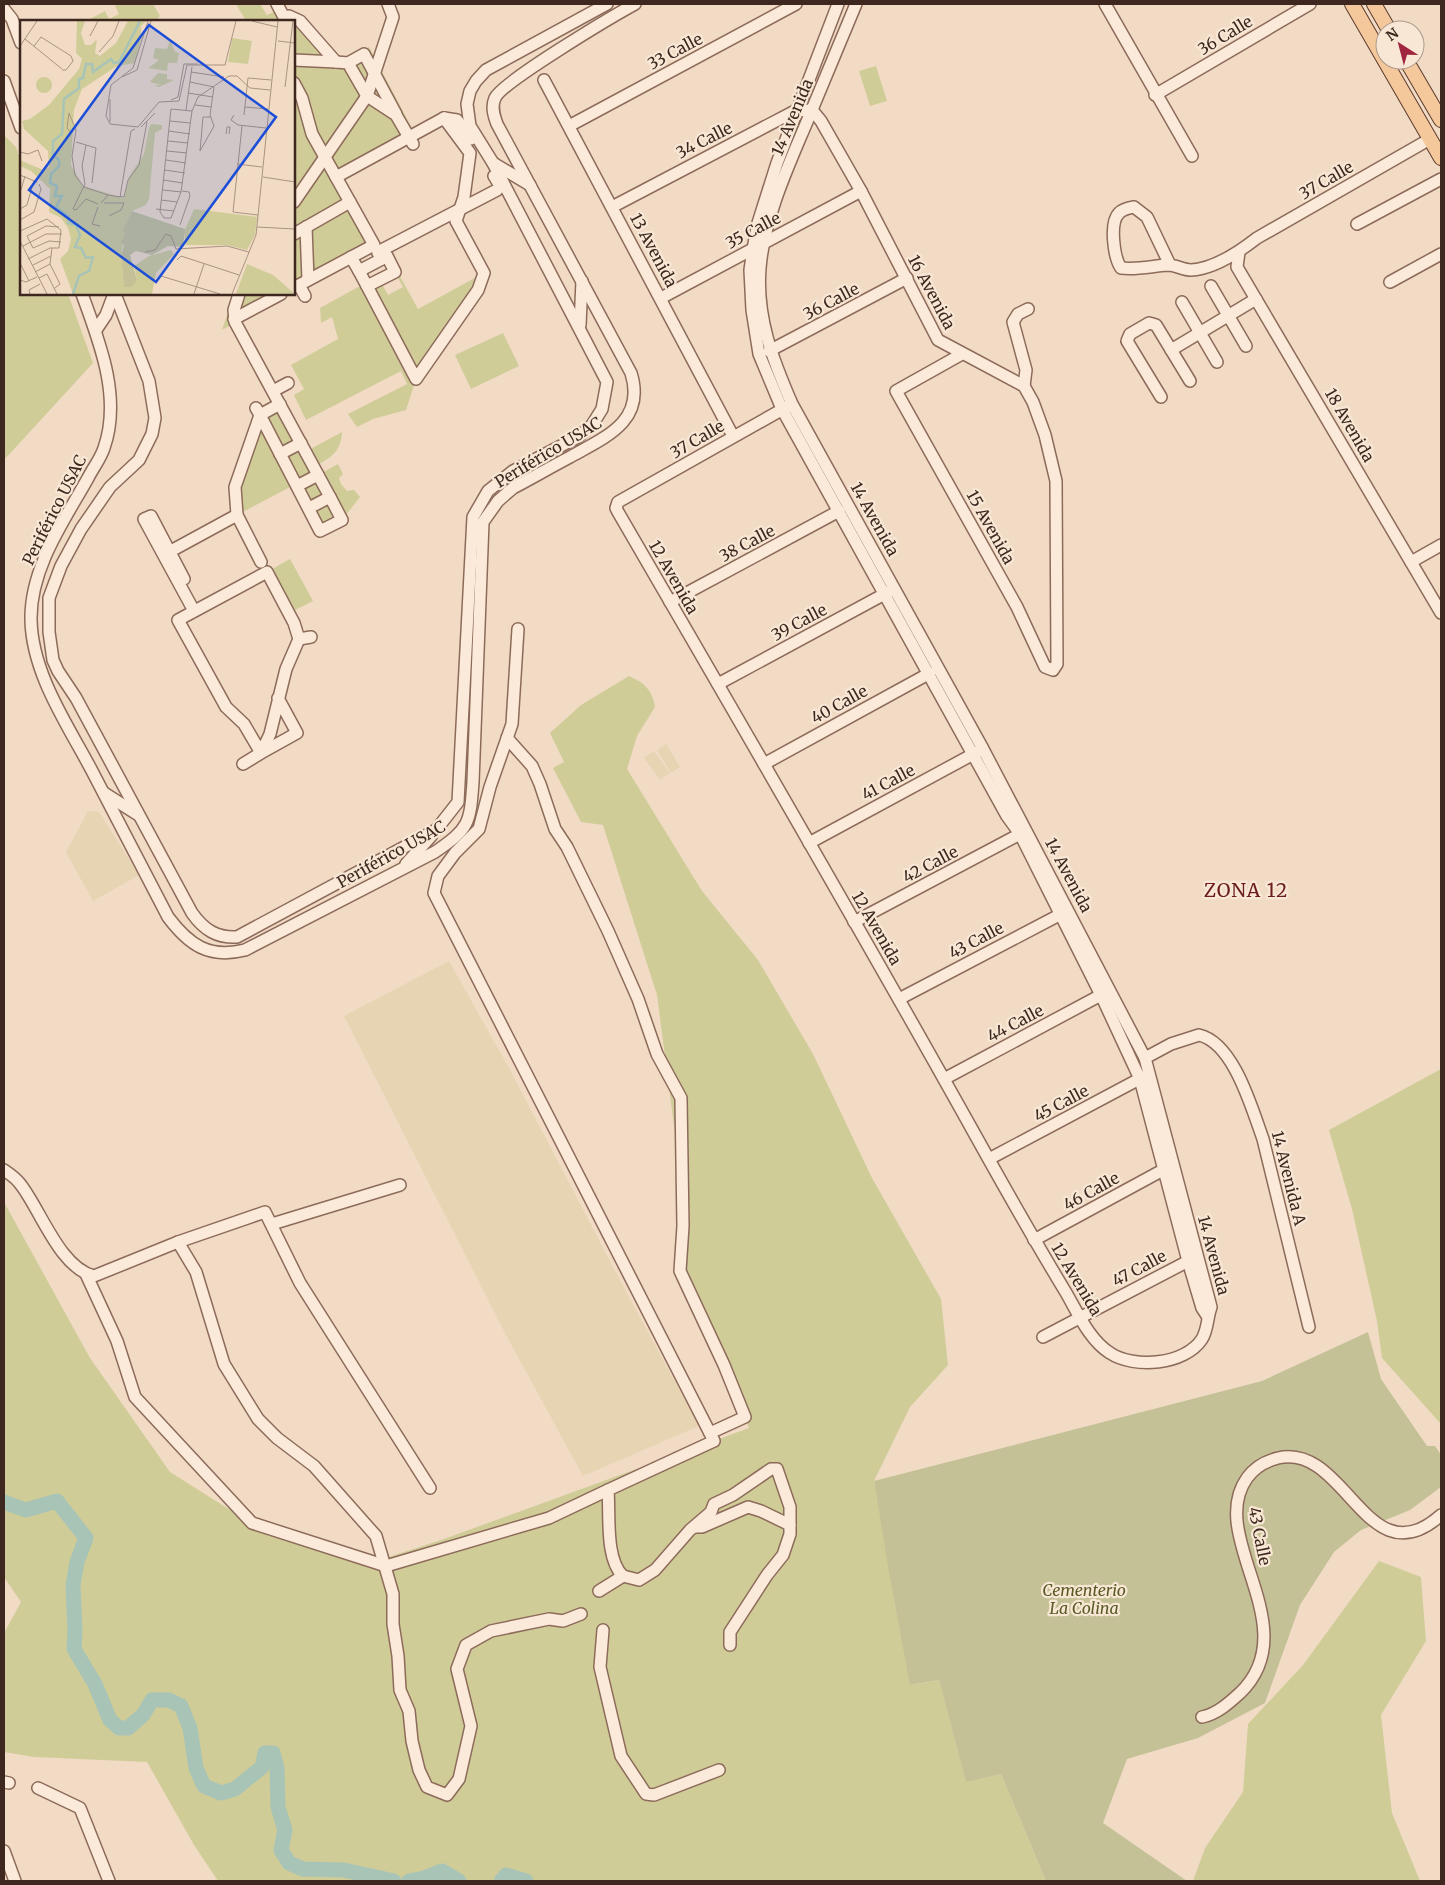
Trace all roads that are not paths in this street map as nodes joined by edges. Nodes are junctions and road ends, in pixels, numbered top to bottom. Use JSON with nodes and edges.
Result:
{"nodes":[{"id":1,"x":278,"y":4,"type":"edge"},
{"id":2,"x":388,"y":4,"type":"edge"},
{"id":3,"x":607,"y":4,"type":"edge"},
{"id":4,"x":635,"y":4,"type":"edge"},
{"id":5,"x":796,"y":4,"type":"edge"},
{"id":6,"x":838,"y":4,"type":"edge"},
{"id":7,"x":856,"y":4,"type":"edge"},
{"id":8,"x":1105,"y":4,"type":"edge"},
{"id":9,"x":1310,"y":4,"type":"edge"},
{"id":10,"x":1352,"y":4,"type":"edge"},
{"id":11,"x":1374,"y":4,"type":"edge"},
{"id":12,"x":4,"y":9,"type":"edge"},
{"id":13,"x":287,"y":18,"type":"edge"},
{"id":14,"x":1383,"y":20,"type":"edge"},
{"id":15,"x":20,"y":40,"type":"edge"},
{"id":16,"x":1375,"y":44,"type":"edge"},
{"id":17,"x":295,"y":60,"type":"edge"},
{"id":18,"x":342,"y":63,"type":"junction"},
{"id":19,"x":1390,"y":70,"type":"edge"},
{"id":20,"x":1393,"y":70,"type":"edge"},
{"id":21,"x":1406,"y":70,"type":"edge"},
{"id":22,"x":1412,"y":70,"type":"edge"},
{"id":23,"x":374,"y":74,"type":"junction"},
{"id":24,"x":544,"y":80,"type":"dead end"},
{"id":25,"x":4,"y":81,"type":"edge"},
{"id":26,"x":295,"y":85,"type":"edge"},
{"id":27,"x":1155,"y":95,"type":"junction"},
{"id":28,"x":367,"y":96,"type":"junction"},
{"id":29,"x":812,"y":110,"type":"junction"},
{"id":30,"x":796,"y":111,"type":"junction"},
{"id":31,"x":396,"y":115,"type":"junction"},
{"id":32,"x":444,"y":118,"type":"junction"},
{"id":33,"x":1441,"y":120,"type":"edge"},
{"id":34,"x":20,"y":125,"type":"edge"},
{"id":35,"x":569,"y":126,"type":"junction"},
{"id":36,"x":1430,"y":139,"type":"junction"},
{"id":37,"x":411,"y":140,"type":"junction"},
{"id":38,"x":1192,"y":156,"type":"dead end"},
{"id":39,"x":325,"y":157,"type":"junction"},
{"id":40,"x":1441,"y":158,"type":"edge"},
{"id":41,"x":493,"y":163,"type":"junction"},
{"id":42,"x":336,"y":177,"type":"junction"},
{"id":43,"x":1441,"y":179,"type":"edge"},
{"id":44,"x":532,"y":186,"type":"junction"},
{"id":45,"x":861,"y":191,"type":"junction"},
{"id":46,"x":295,"y":201,"type":"edge"},
{"id":47,"x":350,"y":202,"type":"junction"},
{"id":48,"x":612,"y":207,"type":"junction"},
{"id":49,"x":460,"y":208,"type":"junction"},
{"id":50,"x":1357,"y":224,"type":"dead end"},
{"id":51,"x":306,"y":227,"type":"junction"},
{"id":52,"x":295,"y":233,"type":"edge"},
{"id":53,"x":765,"y":241,"type":"junction"},
{"id":54,"x":753,"y":248,"type":"junction"},
{"id":55,"x":378,"y":252,"type":"junction"},
{"id":56,"x":1239,"y":252,"type":"junction"},
{"id":57,"x":1441,"y":254,"type":"edge"},
{"id":58,"x":351,"y":257,"type":"junction"},
{"id":59,"x":1170,"y":265,"type":"junction"},
{"id":60,"x":359,"y":271,"type":"junction"},
{"id":61,"x":907,"y":278,"type":"junction"},
{"id":62,"x":582,"y":281,"type":"junction"},
{"id":63,"x":1390,"y":282,"type":"dead end"},
{"id":64,"x":300,"y":284,"type":"edge"},
{"id":65,"x":367,"y":286,"type":"junction"},
{"id":66,"x":1211,"y":286,"type":"dead end"},
{"id":67,"x":82,"y":295,"type":"edge"},
{"id":68,"x":114,"y":295,"type":"edge"},
{"id":69,"x":114,"y":295,"type":"edge"},
{"id":70,"x":239,"y":295,"type":"edge"},
{"id":71,"x":279,"y":295,"type":"edge"},
{"id":72,"x":305,"y":296,"type":"dead end"},
{"id":73,"x":661,"y":298,"type":"junction"},
{"id":74,"x":1256,"y":299,"type":"junction"},
{"id":75,"x":1182,"y":302,"type":"dead end"},
{"id":76,"x":1028,"y":309,"type":"dead end"},
{"id":77,"x":1228,"y":316,"type":"junction"},
{"id":78,"x":234,"y":319,"type":"junction"},
{"id":79,"x":580,"y":327,"type":"junction"},
{"id":80,"x":96,"y":330,"type":"junction"},
{"id":81,"x":1200,"y":333,"type":"junction"},
{"id":82,"x":1246,"y":346,"type":"dead end"},
{"id":83,"x":1171,"y":350,"type":"junction"},
{"id":84,"x":769,"y":351,"type":"junction"},
{"id":85,"x":962,"y":354,"type":"junction"},
{"id":86,"x":1217,"y":362,"type":"dead end"},
{"id":87,"x":1190,"y":381,"type":"dead end"},
{"id":88,"x":288,"y":383,"type":"dead end"},
{"id":89,"x":1024,"y":386,"type":"junction"},
{"id":90,"x":273,"y":391,"type":"junction"},
{"id":91,"x":1161,"y":397,"type":"dead end"},
{"id":92,"x":280,"y":404,"type":"junction"},
{"id":93,"x":787,"y":406,"type":"junction"},
{"id":94,"x":258,"y":412,"type":"junction"},
{"id":95,"x":734,"y":436,"type":"junction"},
{"id":96,"x":301,"y":443,"type":"junction"},
{"id":97,"x":280,"y":454,"type":"junction"},
{"id":98,"x":318,"y":475,"type":"junction"},
{"id":99,"x":297,"y":486,"type":"junction"},
{"id":100,"x":330,"y":497,"type":"junction"},
{"id":101,"x":618,"y":502,"type":"joint"},
{"id":102,"x":309,"y":508,"type":"junction"},
{"id":103,"x":839,"y":511,"type":"junction"},
{"id":104,"x":236,"y":515,"type":"junction"},
{"id":105,"x":1441,"y":545,"type":"edge"},
{"id":106,"x":170,"y":552,"type":"junction"},
{"id":107,"x":261,"y":562,"type":"dead end"},
{"id":108,"x":1412,"y":562,"type":"junction"},
{"id":109,"x":184,"y":579,"type":"dead end"},
{"id":110,"x":890,"y":591,"type":"junction"},
{"id":111,"x":670,"y":602,"type":"junction"},
{"id":112,"x":194,"y":611,"type":"junction"},
{"id":113,"x":1441,"y":613,"type":"edge"},
{"id":114,"x":518,"y":629,"type":"dead end"},
{"id":115,"x":311,"y":637,"type":"dead end"},
{"id":116,"x":299,"y":639,"type":"junction"},
{"id":117,"x":58,"y":671,"type":"junction"},
{"id":118,"x":930,"y":673,"type":"junction"},
{"id":119,"x":718,"y":684,"type":"junction"},
{"id":120,"x":278,"y":698,"type":"junction"},
{"id":121,"x":57,"y":704,"type":"junction"},
{"id":122,"x":507,"y":738,"type":"junction"},
{"id":123,"x":978,"y":752,"type":"junction"},
{"id":124,"x":261,"y":753,"type":"junction"},
{"id":125,"x":243,"y":764,"type":"dead end"},
{"id":126,"x":764,"y":764,"type":"junction"},
{"id":127,"x":103,"y":792,"type":"junction"},
{"id":128,"x":139,"y":814,"type":"junction"},
{"id":129,"x":436,"y":830,"type":"junction"},
{"id":130,"x":1020,"y":834,"type":"junction"},
{"id":131,"x":809,"y":843,"type":"junction"},
{"id":132,"x":402,"y":870,"type":"junction"},
{"id":133,"x":355,"y":894,"type":"junction"},
{"id":134,"x":313,"y":896,"type":"junction"},
{"id":135,"x":1064,"y":912,"type":"junction"},
{"id":136,"x":854,"y":922,"type":"junction"},
{"id":137,"x":1101,"y":995,"type":"junction"},
{"id":138,"x":899,"y":999,"type":"junction"},
{"id":139,"x":1145,"y":1058,"type":"junction"},
{"id":140,"x":1144,"y":1076,"type":"junction"},
{"id":141,"x":944,"y":1079,"type":"junction"},
{"id":142,"x":989,"y":1159,"type":"junction"},
{"id":143,"x":4,"y":1170,"type":"edge"},
{"id":144,"x":1163,"y":1170,"type":"junction"},
{"id":145,"x":400,"y":1185,"type":"dead end"},
{"id":146,"x":272,"y":1224,"type":"junction"},
{"id":147,"x":1034,"y":1240,"type":"junction"},
{"id":148,"x":178,"y":1242,"type":"junction"},
{"id":149,"x":1193,"y":1258,"type":"junction"},
{"id":150,"x":86,"y":1274,"type":"junction"},
{"id":151,"x":1081,"y":1317,"type":"junction"},
{"id":152,"x":1309,"y":1327,"type":"dead end"},
{"id":153,"x":1043,"y":1337,"type":"dead end"},
{"id":154,"x":1122,"y":1360,"type":"joint"},
{"id":155,"x":710,"y":1433,"type":"junction"},
{"id":156,"x":430,"y":1488,"type":"dead end"},
{"id":157,"x":608,"y":1490,"type":"junction"},
{"id":158,"x":1441,"y":1515,"type":"edge"},
{"id":159,"x":790,"y":1525,"type":"junction"},
{"id":160,"x":693,"y":1528,"type":"junction"},
{"id":161,"x":386,"y":1566,"type":"junction"},
{"id":162,"x":623,"y":1576,"type":"junction"},
{"id":163,"x":600,"y":1591,"type":"dead end"},
{"id":164,"x":581,"y":1614,"type":"dead end"},
{"id":165,"x":603,"y":1630,"type":"dead end"},
{"id":166,"x":730,"y":1645,"type":"dead end"},
{"id":167,"x":1202,"y":1717,"type":"dead end"},
{"id":168,"x":719,"y":1770,"type":"dead end"},
{"id":169,"x":38,"y":1788,"type":"dead end"},
{"id":170,"x":4,"y":1851,"type":"edge"},
{"id":171,"x":15,"y":1881,"type":"edge"},
{"id":172,"x":109,"y":1881,"type":"edge"}],
"edges":[{"from":1,"to":13,"type":"street"},
{"from":2,"to":23,"type":"street"},
{"from":3,"to":41,"type":"street","name":"Periférico USAC"},
{"from":4,"to":44,"type":"street","name":"Periférico USAC"},
{"from":5,"to":35,"type":"street","name":"33 Calle"},
{"from":6,"to":30,"type":"street","name":"14 Avenida"},
{"from":7,"to":29,"type":"street","name":"14 Avenida"},
{"from":8,"to":27,"type":"street"},
{"from":9,"to":27,"type":"street","name":"36 Calle"},
{"from":10,"to":16,"type":"main road"},
{"from":11,"to":14,"type":"main road"},
{"from":12,"to":15,"type":"street"},
{"from":13,"to":18,"type":"street"},
{"from":17,"to":18,"type":"street"},
{"from":18,"to":23,"type":"street"},
{"from":18,"to":28,"type":"street"},
{"from":19,"to":36,"type":"main road"},
{"from":20,"to":21,"type":"main road"},
{"from":22,"to":33,"type":"main road"},
{"from":23,"to":28,"type":"street"},
{"from":23,"to":31,"type":"street"},
{"from":24,"to":35,"type":"street","name":"13 Avenida"},
{"from":25,"to":34,"type":"street"},
{"from":26,"to":39,"type":"street"},
{"from":27,"to":38,"type":"street"},
{"from":28,"to":31,"type":"street"},
{"from":28,"to":39,"type":"street"},
{"from":29,"to":30,"type":"street","name":"34 Calle"},
{"from":29,"to":45,"type":"street","name":"16 Avenida"},
{"from":29,"to":53,"type":"street","name":"14 Avenida"},
{"from":30,"to":48,"type":"street","name":"34 Calle"},
{"from":30,"to":54,"type":"street","name":"14 Avenida"},
{"from":31,"to":37,"type":"street"},
{"from":32,"to":37,"type":"street"},
{"from":32,"to":49,"type":"street"},
{"from":32,"to":49,"type":"street"},
{"from":35,"to":48,"type":"street","name":"13 Avenida"},
{"from":36,"to":40,"type":"main road"},
{"from":36,"to":56,"type":"street","name":"37 Calle"},
{"from":37,"to":42,"type":"street"},
{"from":39,"to":42,"type":"street"},
{"from":39,"to":46,"type":"street"},
{"from":41,"to":44,"type":"street"},
{"from":41,"to":79,"type":"street","name":"Periférico USAC"},
{"from":42,"to":47,"type":"street"},
{"from":43,"to":50,"type":"street"},
{"from":44,"to":62,"type":"street","name":"Periférico USAC"},
{"from":45,"to":53,"type":"street","name":"35 Calle"},
{"from":45,"to":61,"type":"street","name":"16 Avenida"},
{"from":47,"to":51,"type":"street"},
{"from":47,"to":55,"type":"street"},
{"from":48,"to":73,"type":"street","name":"13 Avenida"},
{"from":49,"to":55,"type":"street"},
{"from":49,"to":65,"type":"street"},
{"from":51,"to":52,"type":"street"},
{"from":51,"to":64,"type":"street"},
{"from":53,"to":54,"type":"street","name":"35 Calle"},
{"from":53,"to":84,"type":"street","name":"14 Avenida"},
{"from":54,"to":73,"type":"street","name":"35 Calle"},
{"from":54,"to":93,"type":"street","name":"14 Avenida"},
{"from":55,"to":58,"type":"street"},
{"from":55,"to":60,"type":"street"},
{"from":55,"to":65,"type":"street"},
{"from":56,"to":59,"type":"street","name":"37 Calle"},
{"from":56,"to":74,"type":"street","name":"18 Avenida"},
{"from":57,"to":63,"type":"street"},
{"from":58,"to":60,"type":"street"},
{"from":58,"to":64,"type":"street"},
{"from":59,"to":59,"type":"street","name":"37 Calle"},
{"from":60,"to":65,"type":"street"},
{"from":61,"to":84,"type":"street","name":"36 Calle"},
{"from":61,"to":85,"type":"street","name":"16 Avenida"},
{"from":62,"to":79,"type":"street"},
{"from":62,"to":132,"type":"street","name":"Periférico USAC"},
{"from":64,"to":72,"type":"street"},
{"from":66,"to":77,"type":"street"},
{"from":67,"to":80,"type":"street","name":"Periférico USAC"},
{"from":68,"to":80,"type":"street"},
{"from":69,"to":117,"type":"street","name":"Periférico USAC"},
{"from":70,"to":78,"type":"street"},
{"from":71,"to":78,"type":"street"},
{"from":73,"to":95,"type":"street","name":"13 Avenida"},
{"from":74,"to":77,"type":"street"},
{"from":74,"to":108,"type":"street","name":"18 Avenida"},
{"from":75,"to":81,"type":"street"},
{"from":76,"to":89,"type":"street"},
{"from":77,"to":81,"type":"street"},
{"from":77,"to":82,"type":"street"},
{"from":78,"to":90,"type":"street"},
{"from":79,"to":129,"type":"street","name":"Periférico USAC"},
{"from":80,"to":121,"type":"street","name":"Periférico USAC"},
{"from":81,"to":83,"type":"street"},
{"from":81,"to":86,"type":"street"},
{"from":83,"to":87,"type":"street"},
{"from":83,"to":91,"type":"street"},
{"from":84,"to":93,"type":"street","name":"14 Avenida"},
{"from":85,"to":89,"type":"street","name":"16 Avenida"},
{"from":85,"to":89,"type":"street","name":"15 Avenida"},
{"from":88,"to":90,"type":"street"},
{"from":90,"to":92,"type":"street"},
{"from":92,"to":94,"type":"street"},
{"from":92,"to":96,"type":"street"},
{"from":93,"to":95,"type":"street","name":"37 Calle"},
{"from":93,"to":103,"type":"street","name":"14 Avenida"},
{"from":93,"to":110,"type":"street","name":"14 Avenida"},
{"from":94,"to":97,"type":"street"},
{"from":94,"to":104,"type":"street"},
{"from":95,"to":101,"type":"street","name":"37 Calle"},
{"from":96,"to":97,"type":"street"},
{"from":96,"to":98,"type":"street"},
{"from":97,"to":99,"type":"street"},
{"from":98,"to":99,"type":"street"},
{"from":98,"to":100,"type":"street"},
{"from":99,"to":102,"type":"street"},
{"from":100,"to":102,"type":"street"},
{"from":100,"to":102,"type":"street"},
{"from":101,"to":111,"type":"street","name":"12 Avenida"},
{"from":103,"to":110,"type":"street","name":"14 Avenida"},
{"from":103,"to":111,"type":"street","name":"38 Calle"},
{"from":104,"to":106,"type":"street"},
{"from":104,"to":107,"type":"street"},
{"from":105,"to":108,"type":"street"},
{"from":106,"to":109,"type":"street"},
{"from":106,"to":112,"type":"street"},
{"from":108,"to":113,"type":"street","name":"18 Avenida"},
{"from":110,"to":118,"type":"street","name":"14 Avenida"},
{"from":110,"to":119,"type":"street","name":"39 Calle"},
{"from":110,"to":123,"type":"street","name":"14 Avenida"},
{"from":111,"to":119,"type":"street","name":"12 Avenida"},
{"from":112,"to":116,"type":"street"},
{"from":112,"to":124,"type":"street"},
{"from":114,"to":122,"type":"street"},
{"from":115,"to":116,"type":"street"},
{"from":116,"to":120,"type":"street"},
{"from":117,"to":121,"type":"street"},
{"from":117,"to":128,"type":"street","name":"Periférico USAC"},
{"from":118,"to":123,"type":"street","name":"14 Avenida"},
{"from":118,"to":126,"type":"street","name":"40 Calle"},
{"from":119,"to":126,"type":"street","name":"12 Avenida"},
{"from":120,"to":124,"type":"street"},
{"from":120,"to":124,"type":"street"},
{"from":121,"to":127,"type":"street","name":"Periférico USAC"},
{"from":122,"to":155,"type":"street"},
{"from":122,"to":155,"type":"street"},
{"from":123,"to":130,"type":"street","name":"14 Avenida"},
{"from":123,"to":131,"type":"street","name":"41 Calle"},
{"from":123,"to":135,"type":"street","name":"14 Avenida"},
{"from":124,"to":125,"type":"street"},
{"from":126,"to":131,"type":"street","name":"12 Avenida"},
{"from":127,"to":128,"type":"street"},
{"from":127,"to":133,"type":"street","name":"Periférico USAC"},
{"from":128,"to":134,"type":"street","name":"Periférico USAC"},
{"from":129,"to":132,"type":"street"},
{"from":129,"to":134,"type":"street","name":"Periférico USAC"},
{"from":130,"to":135,"type":"street","name":"14 Avenida"},
{"from":130,"to":136,"type":"street","name":"42 Calle"},
{"from":131,"to":136,"type":"street","name":"12 Avenida"},
{"from":132,"to":133,"type":"street","name":"Periférico USAC"},
{"from":133,"to":134,"type":"street"},
{"from":135,"to":137,"type":"street","name":"14 Avenida"},
{"from":135,"to":138,"type":"street","name":"43 Calle"},
{"from":135,"to":139,"type":"street","name":"14 Avenida"},
{"from":136,"to":138,"type":"street","name":"12 Avenida"},
{"from":137,"to":140,"type":"street","name":"14 Avenida"},
{"from":137,"to":141,"type":"street","name":"44 Calle"},
{"from":138,"to":141,"type":"street","name":"12 Avenida"},
{"from":139,"to":140,"type":"street","name":"14 Avenida"},
{"from":139,"to":152,"type":"street","name":"14 Avenida A"},
{"from":140,"to":142,"type":"street","name":"45 Calle"},
{"from":140,"to":144,"type":"street","name":"14 Avenida"},
{"from":140,"to":149,"type":"street","name":"14 Avenida"},
{"from":141,"to":142,"type":"street","name":"12 Avenida"},
{"from":142,"to":147,"type":"street","name":"12 Avenida"},
{"from":143,"to":150,"type":"street"},
{"from":144,"to":147,"type":"street","name":"46 Calle"},
{"from":144,"to":149,"type":"street","name":"14 Avenida"},
{"from":145,"to":146,"type":"street"},
{"from":146,"to":148,"type":"street"},
{"from":146,"to":156,"type":"street"},
{"from":147,"to":151,"type":"street","name":"12 Avenida"},
{"from":148,"to":150,"type":"street"},
{"from":148,"to":161,"type":"street"},
{"from":149,"to":151,"type":"street","name":"47 Calle"},
{"from":149,"to":154,"type":"street","name":"14 Avenida"},
{"from":150,"to":161,"type":"street"},
{"from":151,"to":153,"type":"street","name":"47 Calle"},
{"from":151,"to":154,"type":"street","name":"12 Avenida"},
{"from":155,"to":157,"type":"street"},
{"from":157,"to":161,"type":"street"},
{"from":157,"to":162,"type":"street"},
{"from":158,"to":167,"type":"street","name":"43 Calle"},
{"from":159,"to":160,"type":"street"},
{"from":159,"to":160,"type":"street"},
{"from":159,"to":166,"type":"street"},
{"from":160,"to":162,"type":"street"},
{"from":161,"to":164,"type":"street"},
{"from":162,"to":163,"type":"street"},
{"from":165,"to":168,"type":"street"},
{"from":169,"to":172,"type":"street"},
{"from":170,"to":171,"type":"street"}]}
